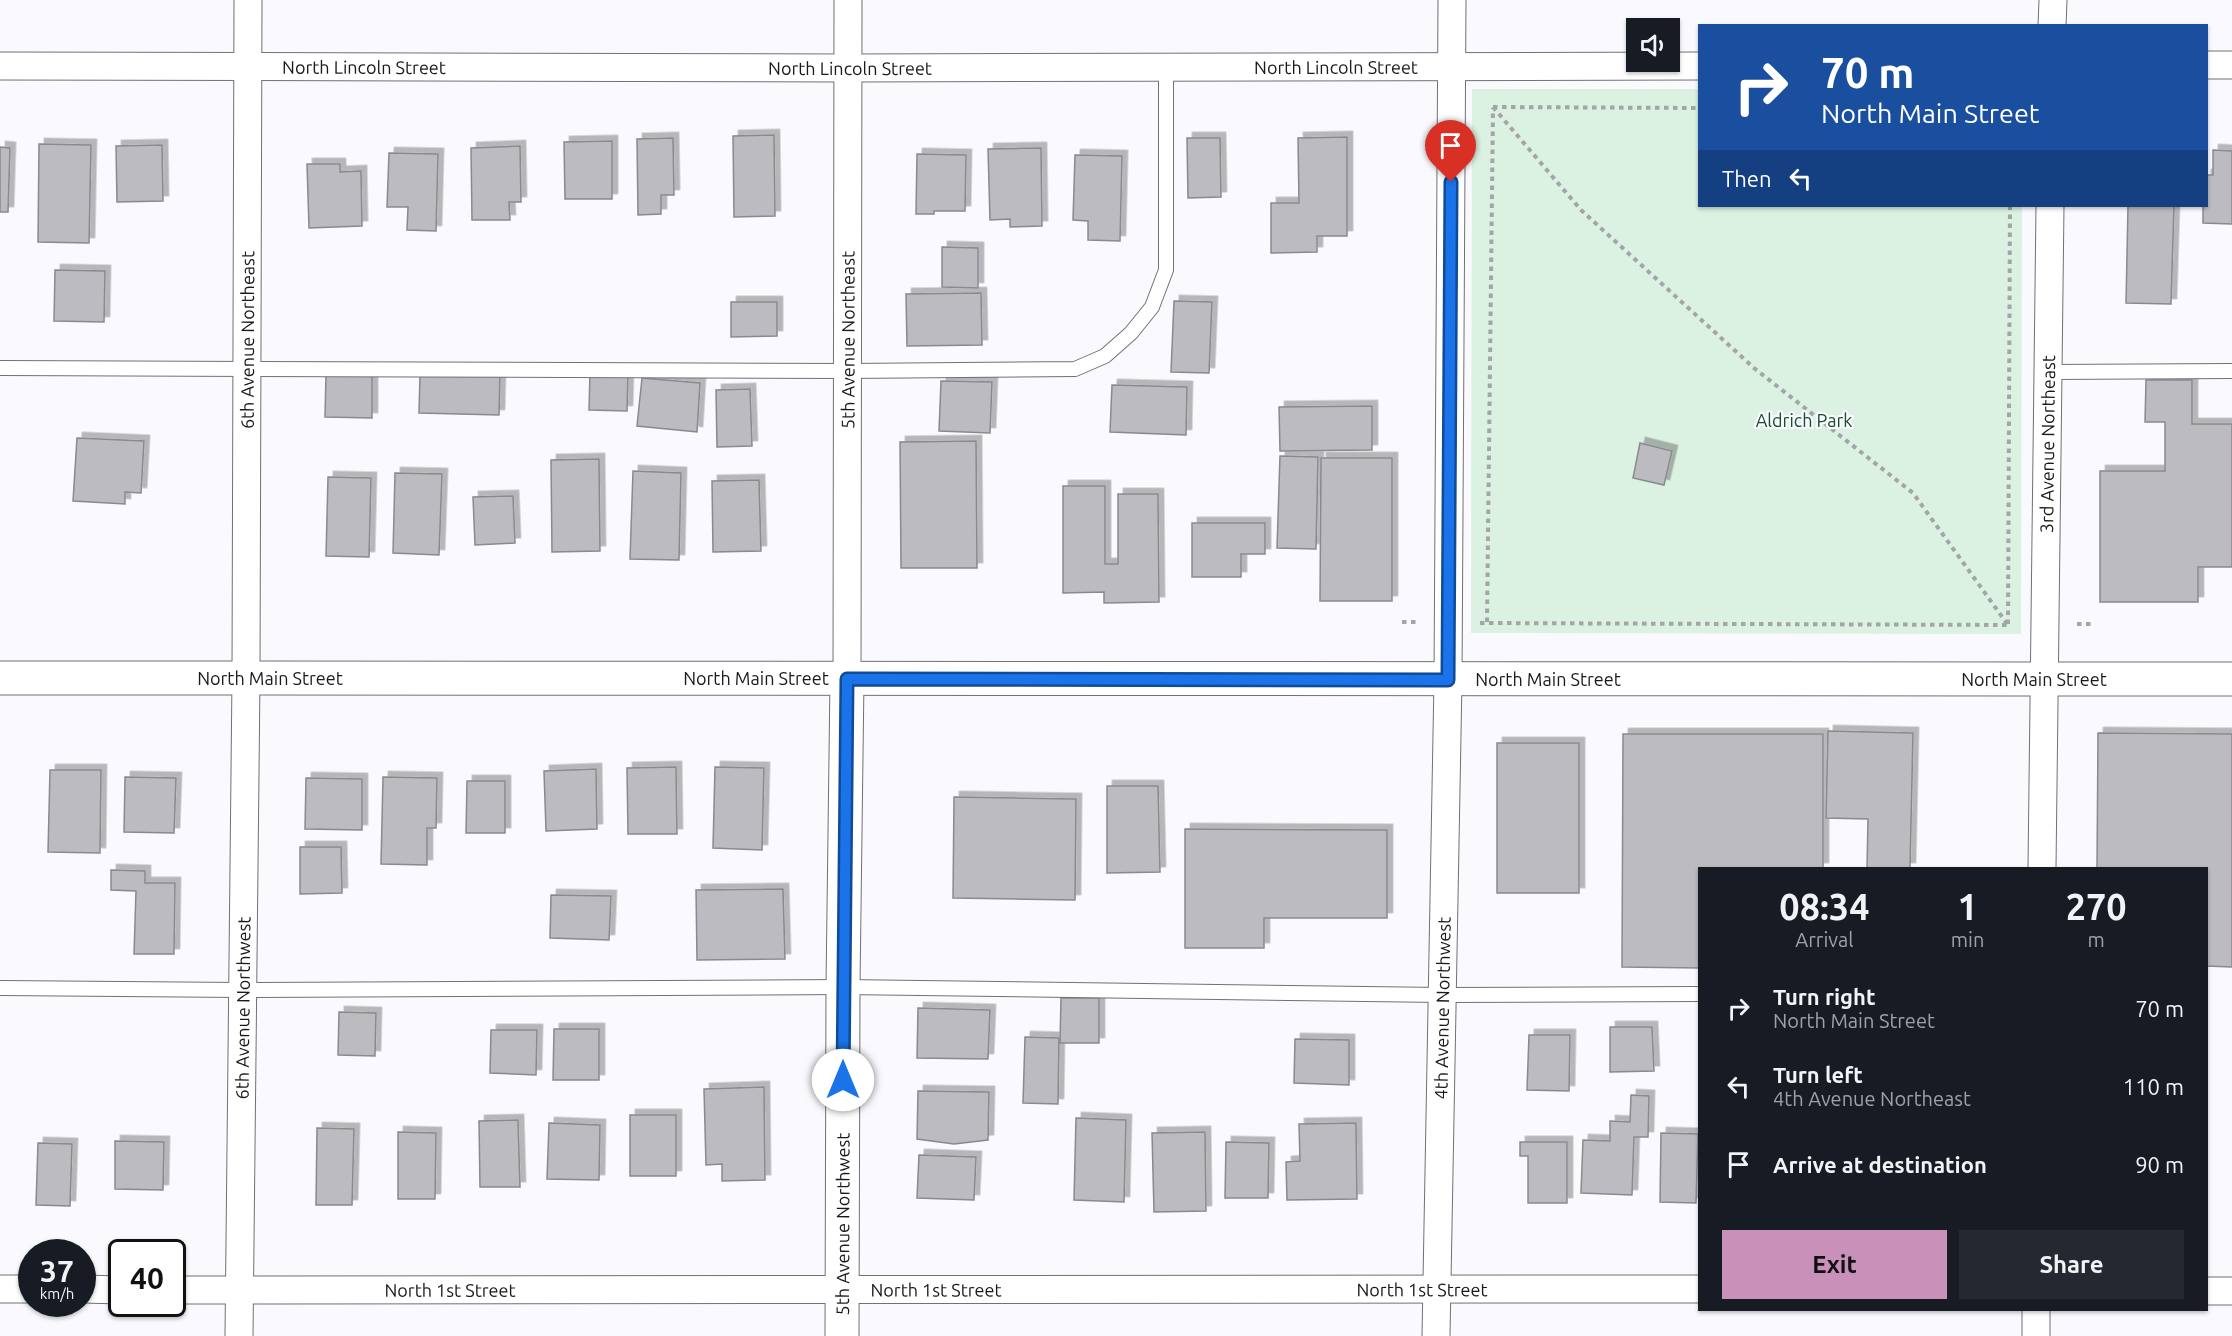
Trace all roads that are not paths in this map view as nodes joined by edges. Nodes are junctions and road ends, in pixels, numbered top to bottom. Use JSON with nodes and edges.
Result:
{"nodes":[{"id":1,"x":248,"y":0,"type":"edge"},
{"id":2,"x":848,"y":0,"type":"edge"},
{"id":3,"x":1452,"y":0,"type":"edge"},
{"id":4,"x":2053,"y":0,"type":"edge"},
{"id":5,"x":2052,"y":24,"type":"edge"},
{"id":6,"x":2208,"y":65,"type":"edge"},
{"id":7,"x":2232,"y":65,"type":"edge"},
{"id":8,"x":0,"y":66,"type":"edge"},
{"id":9,"x":247,"y":66,"type":"junction"},
{"id":10,"x":1451,"y":66,"type":"junction"},
{"id":11,"x":1698,"y":66,"type":"edge"},
{"id":12,"x":1166,"y":67,"type":"junction"},
{"id":13,"x":847,"y":68,"type":"junction"},
{"id":14,"x":2050,"y":207,"type":"edge"},
{"id":15,"x":0,"y":368,"type":"edge"},
{"id":16,"x":246,"y":370,"type":"junction"},
{"id":17,"x":848,"y":371,"type":"junction"},
{"id":18,"x":2232,"y":371,"type":"edge"},
{"id":19,"x":2048,"y":372,"type":"junction"},
{"id":20,"x":0,"y":678,"type":"edge"},
{"id":21,"x":246,"y":679,"type":"junction"},
{"id":22,"x":847,"y":679,"type":"junction"},
{"id":23,"x":2232,"y":679,"type":"edge"},
{"id":24,"x":1448,"y":680,"type":"junction"},
{"id":25,"x":2045,"y":680,"type":"junction"},
{"id":26,"x":2043,"y":867,"type":"edge"},
{"id":27,"x":843,"y":987,"type":"junction"},
{"id":28,"x":0,"y":988,"type":"edge"},
{"id":29,"x":242,"y":990,"type":"junction"},
{"id":30,"x":1698,"y":994,"type":"edge"},
{"id":31,"x":1442,"y":995,"type":"junction"},
{"id":32,"x":1437,"y":1288,"type":"junction"},
{"id":33,"x":0,"y":1289,"type":"edge"},
{"id":34,"x":18,"y":1289,"type":"edge"},
{"id":35,"x":186,"y":1290,"type":"edge"},
{"id":36,"x":239,"y":1290,"type":"junction"},
{"id":37,"x":842,"y":1290,"type":"junction"},
{"id":38,"x":1698,"y":1290,"type":"edge"},
{"id":39,"x":2208,"y":1291,"type":"edge"},
{"id":40,"x":2232,"y":1291,"type":"edge"},
{"id":41,"x":2036,"y":1311,"type":"edge"},
{"id":42,"x":239,"y":1336,"type":"edge"},
{"id":43,"x":842,"y":1336,"type":"edge"},
{"id":44,"x":1436,"y":1336,"type":"edge"},
{"id":45,"x":2036,"y":1336,"type":"edge"}],
"edges":[{"from":1,"to":9,"type":"street","name":"6th Avenue Northeast"},
{"from":2,"to":13,"type":"street","name":"5th Avenue Northeast"},
{"from":3,"to":10,"type":"street","name":"4th Avenue Northwest"},
{"from":4,"to":5,"type":"street"},
{"from":6,"to":7,"type":"street"},
{"from":8,"to":9,"type":"street","name":"North Lincoln Street"},
{"from":9,"to":13,"type":"street","name":"North Lincoln Street"},
{"from":9,"to":16,"type":"street","name":"6th Avenue Northeast"},
{"from":10,"to":11,"type":"street","name":"North Lincoln Street"},
{"from":10,"to":12,"type":"street","name":"North Lincoln Street"},
{"from":10,"to":24,"type":"street","name":"4th Avenue Northwest"},
{"from":12,"to":13,"type":"street","name":"North Lincoln Street"},
{"from":12,"to":17,"type":"lane"},
{"from":13,"to":17,"type":"street","name":"5th Avenue Northeast"},
{"from":14,"to":19,"type":"street","name":"3rd Avenue Northeast"},
{"from":15,"to":16,"type":"lane"},
{"from":16,"to":17,"type":"lane"},
{"from":16,"to":21,"type":"street","name":"6th Avenue Northeast"},
{"from":17,"to":22,"type":"street","name":"5th Avenue Northeast"},
{"from":18,"to":19,"type":"lane"},
{"from":19,"to":25,"type":"street","name":"3rd Avenue Northeast"},
{"from":20,"to":21,"type":"street","name":"North Main Street"},
{"from":21,"to":22,"type":"street","name":"North Main Street"},
{"from":21,"to":29,"type":"street","name":"6th Avenue Northwest"},
{"from":22,"to":24,"type":"street","name":"North Main Street"},
{"from":22,"to":27,"type":"street","name":"5th Avenue Northwest"},
{"from":23,"to":25,"type":"street","name":"North Main Street"},
{"from":24,"to":25,"type":"street","name":"North Main Street"},
{"from":24,"to":31,"type":"street","name":"4th Avenue Northwest"},
{"from":25,"to":26,"type":"street","name":"3rd Avenue Northeast"},
{"from":27,"to":29,"type":"lane"},
{"from":27,"to":31,"type":"lane"},
{"from":27,"to":37,"type":"street","name":"5th Avenue Northwest"},
{"from":28,"to":29,"type":"lane"},
{"from":29,"to":36,"type":"street","name":"6th Avenue Northwest"},
{"from":30,"to":31,"type":"lane"},
{"from":31,"to":32,"type":"street","name":"4th Avenue Northwest"},
{"from":32,"to":37,"type":"street","name":"North 1st Street"},
{"from":32,"to":38,"type":"street","name":"North 1st Street"},
{"from":32,"to":44,"type":"street","name":"4th Avenue Northwest"},
{"from":33,"to":34,"type":"street"},
{"from":35,"to":36,"type":"street","name":"North 1st Street"},
{"from":36,"to":37,"type":"street","name":"North 1st Street"},
{"from":36,"to":42,"type":"street","name":"6th Avenue Northwest"},
{"from":37,"to":43,"type":"street","name":"5th Avenue Northwest"},
{"from":39,"to":40,"type":"street"},
{"from":41,"to":45,"type":"street"}]}
